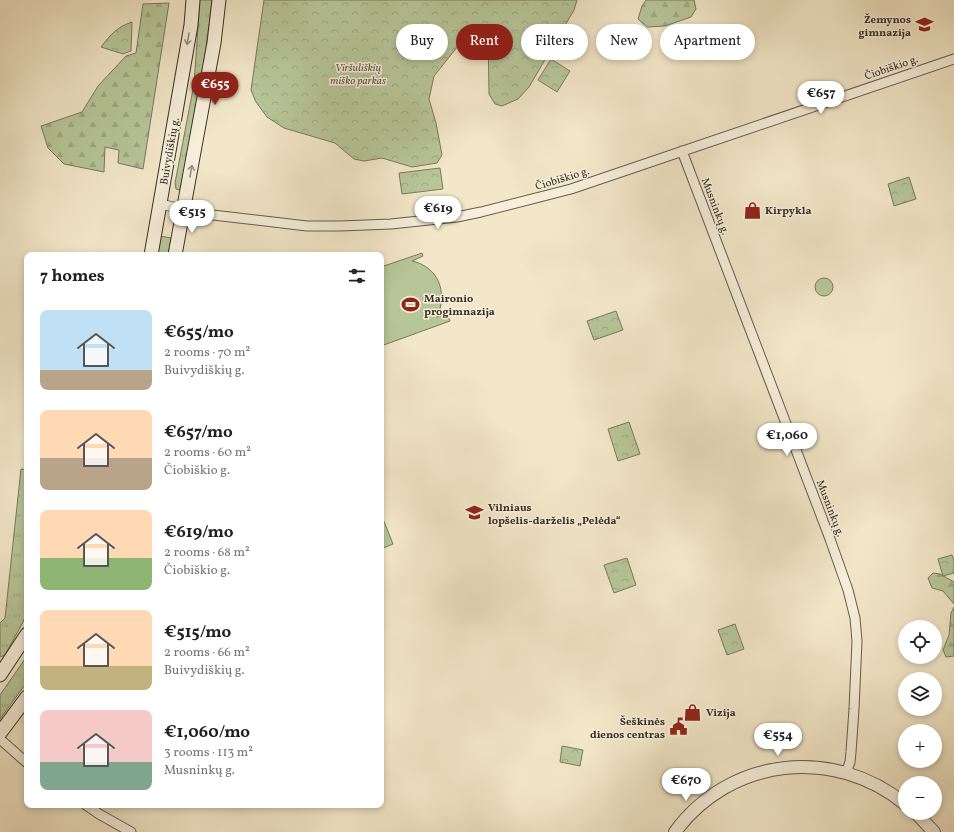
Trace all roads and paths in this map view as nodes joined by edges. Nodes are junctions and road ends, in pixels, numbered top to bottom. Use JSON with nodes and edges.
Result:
{"nodes":[{"id":1,"x":192,"y":0,"type":"edge"},
{"id":2,"x":218,"y":0,"type":"edge"},
{"id":3,"x":954,"y":59,"type":"edge"},
{"id":4,"x":682,"y":151,"type":"junction"},
{"id":5,"x":160,"y":204,"type":"junction"},
{"id":6,"x":184,"y":209,"type":"junction"},
{"id":7,"x":152,"y":252,"type":"edge"},
{"id":8,"x":176,"y":252,"type":"edge"},
{"id":9,"x":24,"y":639,"type":"edge"},
{"id":10,"x":0,"y":675,"type":"edge"},
{"id":11,"x":24,"y":702,"type":"edge"},
{"id":12,"x":0,"y":733,"type":"edge"},
{"id":13,"x":0,"y":739,"type":"edge"},
{"id":14,"x":24,"y":760,"type":"edge"},
{"id":15,"x":846,"y":773,"type":"junction"},
{"id":16,"x":898,"y":799,"type":"edge"},
{"id":17,"x":91,"y":808,"type":"edge"},
{"id":18,"x":923,"y":820,"type":"edge"},
{"id":19,"x":131,"y":832,"type":"edge"},
{"id":20,"x":675,"y":832,"type":"edge"},
{"id":21,"x":934,"y":832,"type":"edge"}],
"edges":[{"from":1,"to":5,"type":"main road","name":"Buivydiškių g.","one_way":true},
{"from":6,"to":2,"type":"main road","one_way":true},
{"from":3,"to":4,"type":"street","name":"Čiobiškio g."},
{"from":4,"to":6,"type":"street","name":"Čiobiškio g."},
{"from":4,"to":15,"type":"street","name":"Musninkų g."},
{"from":5,"to":6,"type":"street","name":"Čiobiškio g."},
{"from":5,"to":7,"type":"main road","name":"Buivydiškių g."},
{"from":6,"to":8,"type":"main road"},
{"from":9,"to":10,"type":"main road"},
{"from":11,"to":12,"type":"main road"},
{"from":13,"to":14,"type":"street"},
{"from":15,"to":16,"type":"street"},
{"from":15,"to":20,"type":"street"},
{"from":17,"to":19,"type":"street"},
{"from":18,"to":21,"type":"street"}]}
